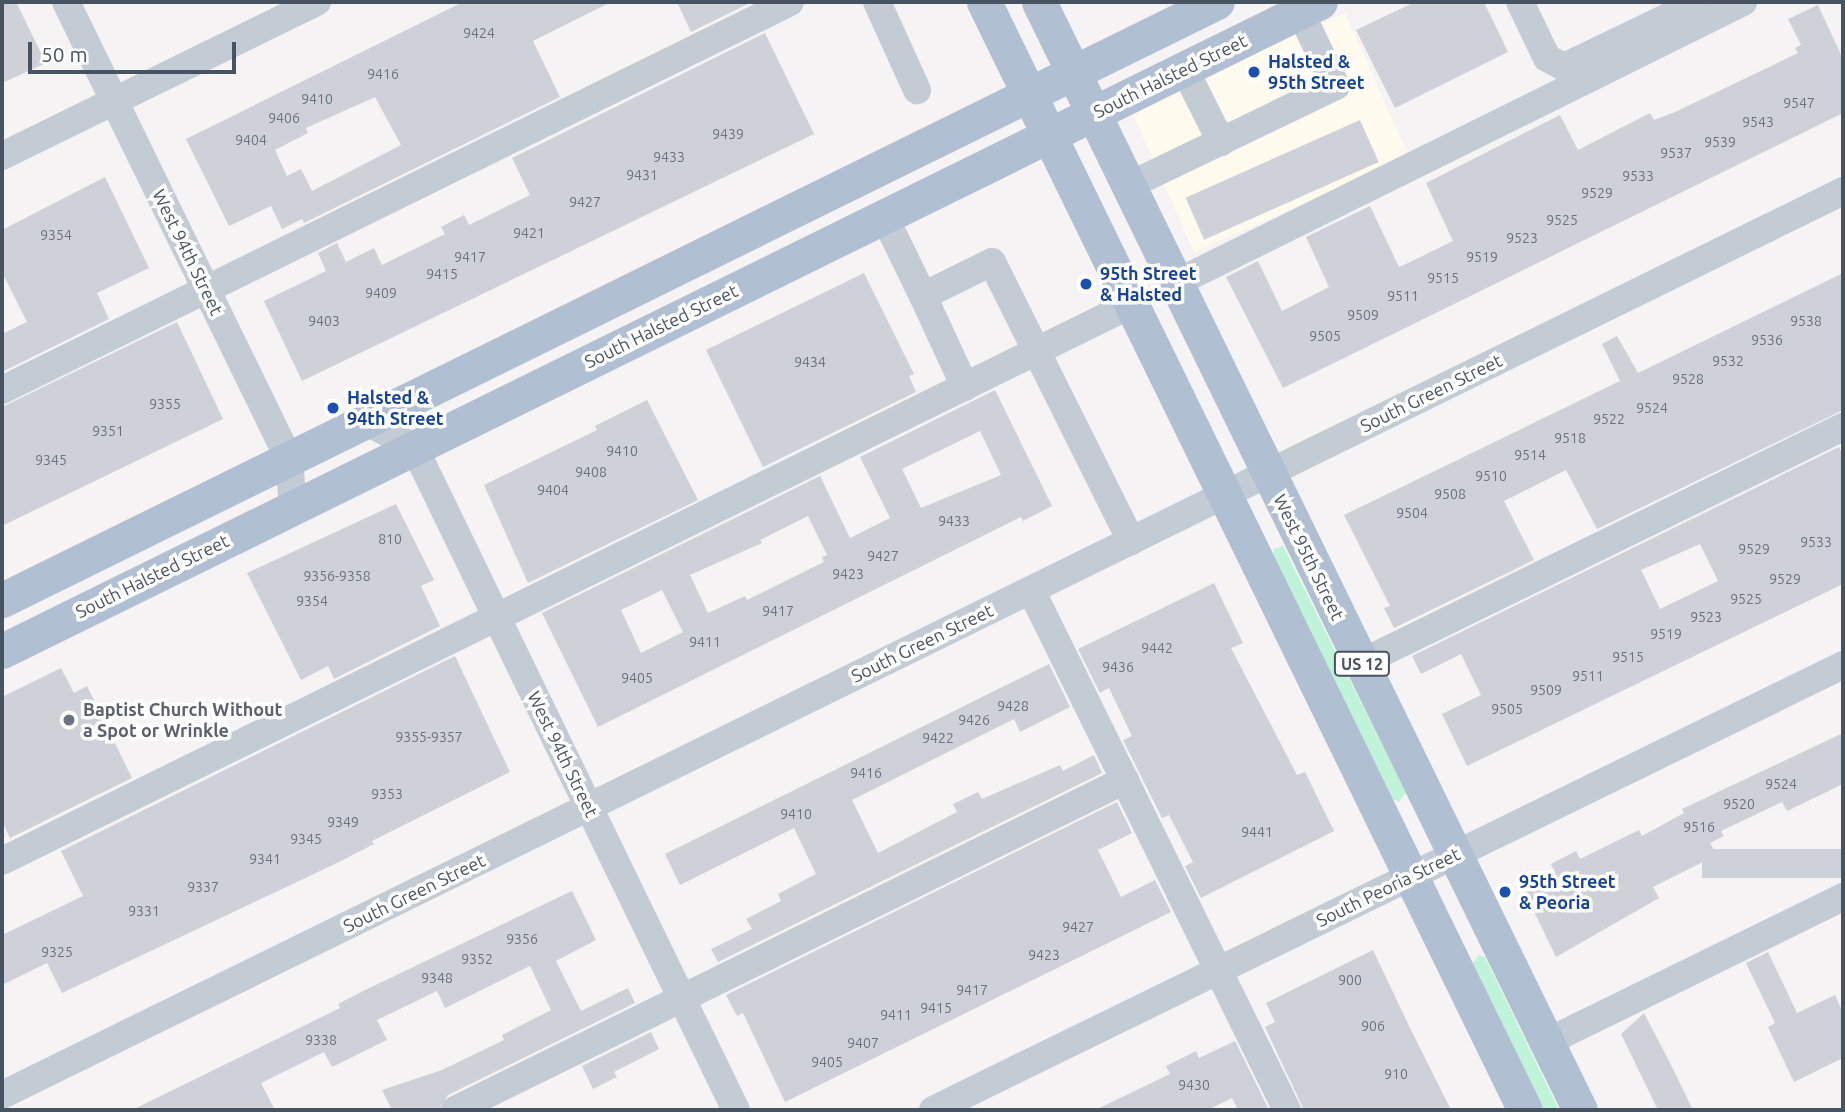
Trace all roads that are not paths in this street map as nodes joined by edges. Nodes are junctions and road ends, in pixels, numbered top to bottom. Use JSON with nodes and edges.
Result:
{"nodes":[{"id":1,"x":66,"y":2,"type":"edge"},
{"id":2,"x":317,"y":2,"type":"edge"},
{"id":3,"x":877,"y":2,"type":"edge"},
{"id":4,"x":984,"y":2,"type":"edge"},
{"id":5,"x":1039,"y":2,"type":"edge"},
{"id":6,"x":1217,"y":2,"type":"edge"},
{"id":7,"x":1520,"y":2,"type":"edge"},
{"id":8,"x":1699,"y":2,"type":"edge"},
{"id":9,"x":1743,"y":2,"type":"edge"},
{"id":10,"x":778,"y":4,"type":"edge"},
{"id":11,"x":1310,"y":7,"type":"edge"},
{"id":12,"x":1184,"y":68,"type":"junction"},
{"id":13,"x":1074,"y":73,"type":"junction"},
{"id":14,"x":917,"y":90,"type":"dead end"},
{"id":15,"x":1030,"y":94,"type":"junction"},
{"id":16,"x":114,"y":101,"type":"junction"},
{"id":17,"x":1093,"y":113,"type":"junction"},
{"id":18,"x":1050,"y":135,"type":"junction"},
{"id":19,"x":1221,"y":142,"type":"junction"},
{"id":20,"x":2,"y":156,"type":"edge"},
{"id":21,"x":1128,"y":186,"type":"junction"},
{"id":22,"x":1843,"y":191,"type":"edge"},
{"id":23,"x":884,"y":216,"type":"junction"},
{"id":24,"x":1176,"y":283,"type":"junction"},
{"id":25,"x":206,"y":289,"type":"junction"},
{"id":26,"x":923,"y":296,"type":"junction"},
{"id":27,"x":1132,"y":304,"type":"junction"},
{"id":28,"x":1037,"y":351,"type":"junction"},
{"id":29,"x":965,"y":387,"type":"junction"},
{"id":30,"x":2,"y":390,"type":"edge"},
{"id":31,"x":365,"y":421,"type":"junction"},
{"id":32,"x":1843,"y":427,"type":"edge"},
{"id":33,"x":414,"y":447,"type":"junction"},
{"id":34,"x":289,"y":458,"type":"junction"},
{"id":35,"x":1268,"y":474,"type":"junction"},
{"id":36,"x":1224,"y":495,"type":"junction"},
{"id":37,"x":293,"y":507,"type":"junction"},
{"id":38,"x":1131,"y":541,"type":"junction"},
{"id":39,"x":1031,"y":590,"type":"junction"},
{"id":40,"x":2,"y":600,"type":"edge"},
{"id":41,"x":496,"y":617,"type":"junction"},
{"id":42,"x":2,"y":650,"type":"edge"},
{"id":43,"x":1361,"y":663,"type":"junction"},
{"id":44,"x":1843,"y":665,"type":"edge"},
{"id":45,"x":1125,"y":780,"type":"junction"},
{"id":46,"x":589,"y":807,"type":"junction"},
{"id":47,"x":1456,"y":854,"type":"junction"},
{"id":48,"x":2,"y":861,"type":"edge"},
{"id":49,"x":1410,"y":876,"type":"junction"},
{"id":50,"x":1843,"y":897,"type":"edge"},
{"id":51,"x":1218,"y":971,"type":"junction"},
{"id":52,"x":682,"y":999,"type":"junction"},
{"id":53,"x":1547,"y":1042,"type":"junction"},
{"id":54,"x":2,"y":1095,"type":"edge"},
{"id":55,"x":455,"y":1110,"type":"edge"},
{"id":56,"x":736,"y":1110,"type":"edge"},
{"id":57,"x":933,"y":1110,"type":"edge"},
{"id":58,"x":1287,"y":1110,"type":"edge"},
{"id":59,"x":1525,"y":1110,"type":"edge"},
{"id":60,"x":1580,"y":1110,"type":"edge"}],
"edges":[{"from":1,"to":16,"type":"street","name":"West 94th Street"},
{"from":2,"to":16,"type":"street"},
{"from":3,"to":14,"type":"street"},
{"from":4,"to":15,"type":"main road","number":"US 12"},
{"from":5,"to":13,"type":"main road","name":"West 95th Street","number":"US 12"},
{"from":6,"to":13,"type":"main road"},
{"from":7,"to":8,"type":"street"},
{"from":9,"to":24,"type":"street"},
{"from":10,"to":25,"type":"street"},
{"from":11,"to":12,"type":"main road","name":"South Halsted Street"},
{"from":11,"to":19,"type":"street"},
{"from":12,"to":17,"type":"main road","name":"South Halsted Street"},
{"from":12,"to":19,"type":"street"},
{"from":13,"to":15,"type":"main road"},
{"from":13,"to":17,"type":"main road","name":"West 95th Street","number":"US 12"},
{"from":15,"to":18,"type":"main road","number":"US 12"},
{"from":15,"to":31,"type":"main road"},
{"from":16,"to":20,"type":"street"},
{"from":16,"to":25,"type":"street","name":"West 94th Street"},
{"from":17,"to":18,"type":"main road","name":"South Halsted Street"},
{"from":17,"to":21,"type":"main road","name":"West 95th Street","number":"US 12"},
{"from":18,"to":23,"type":"main road","name":"South Halsted Street"},
{"from":18,"to":27,"type":"main road","number":"US 12"},
{"from":19,"to":21,"type":"street"},
{"from":21,"to":24,"type":"main road","name":"West 95th Street","number":"US 12"},
{"from":22,"to":35,"type":"street","name":"South Green Street"},
{"from":23,"to":26,"type":"street"},
{"from":23,"to":33,"type":"main road","name":"South Halsted Street"},
{"from":24,"to":35,"type":"main road","name":"West 95th Street","number":"US 12"},
{"from":25,"to":30,"type":"street"},
{"from":25,"to":34,"type":"street","name":"West 94th Street"},
{"from":26,"to":28,"type":"street"},
{"from":26,"to":29,"type":"street"},
{"from":27,"to":28,"type":"street"},
{"from":27,"to":36,"type":"main road","number":"US 12"},
{"from":28,"to":29,"type":"street"},
{"from":28,"to":38,"type":"street"},
{"from":29,"to":41,"type":"street"},
{"from":31,"to":33,"type":"street"},
{"from":31,"to":34,"type":"main road"},
{"from":32,"to":43,"type":"street"},
{"from":33,"to":37,"type":"main road","name":"South Halsted Street"},
{"from":33,"to":41,"type":"street","name":"West 94th Street"},
{"from":34,"to":37,"type":"street","name":"West 94th Street"},
{"from":34,"to":40,"type":"main road"},
{"from":35,"to":36,"type":"street","name":"South Green Street"},
{"from":35,"to":43,"type":"main road","name":"West 95th Street","number":"US 12"},
{"from":36,"to":38,"type":"street","name":"South Green Street"},
{"from":36,"to":49,"type":"main road","number":"US 12"},
{"from":37,"to":42,"type":"main road","name":"South Halsted Street"},
{"from":38,"to":39,"type":"street","name":"South Green Street"},
{"from":39,"to":45,"type":"street"},
{"from":39,"to":46,"type":"street","name":"South Green Street"},
{"from":41,"to":46,"type":"street","name":"West 94th Street"},
{"from":41,"to":48,"type":"street"},
{"from":43,"to":47,"type":"main road","name":"West 95th Street","number":"US 12"},
{"from":44,"to":47,"type":"street","name":"South Peoria Street"},
{"from":45,"to":51,"type":"street"},
{"from":45,"to":52,"type":"street"},
{"from":46,"to":52,"type":"street","name":"West 94th Street"},
{"from":46,"to":54,"type":"street","name":"South Green Street"},
{"from":47,"to":49,"type":"street","name":"South Peoria Street"},
{"from":47,"to":53,"type":"main road","name":"West 95th Street","number":"US 12"},
{"from":49,"to":51,"type":"street","name":"South Peoria Street"},
{"from":49,"to":59,"type":"main road","number":"US 12"},
{"from":50,"to":53,"type":"street"},
{"from":51,"to":57,"type":"street","name":"South Peoria Street"},
{"from":51,"to":58,"type":"street"},
{"from":52,"to":55,"type":"street"},
{"from":52,"to":56,"type":"street","name":"West 94th Street"},
{"from":53,"to":60,"type":"main road","name":"West 95th Street","number":"US 12"}]}
